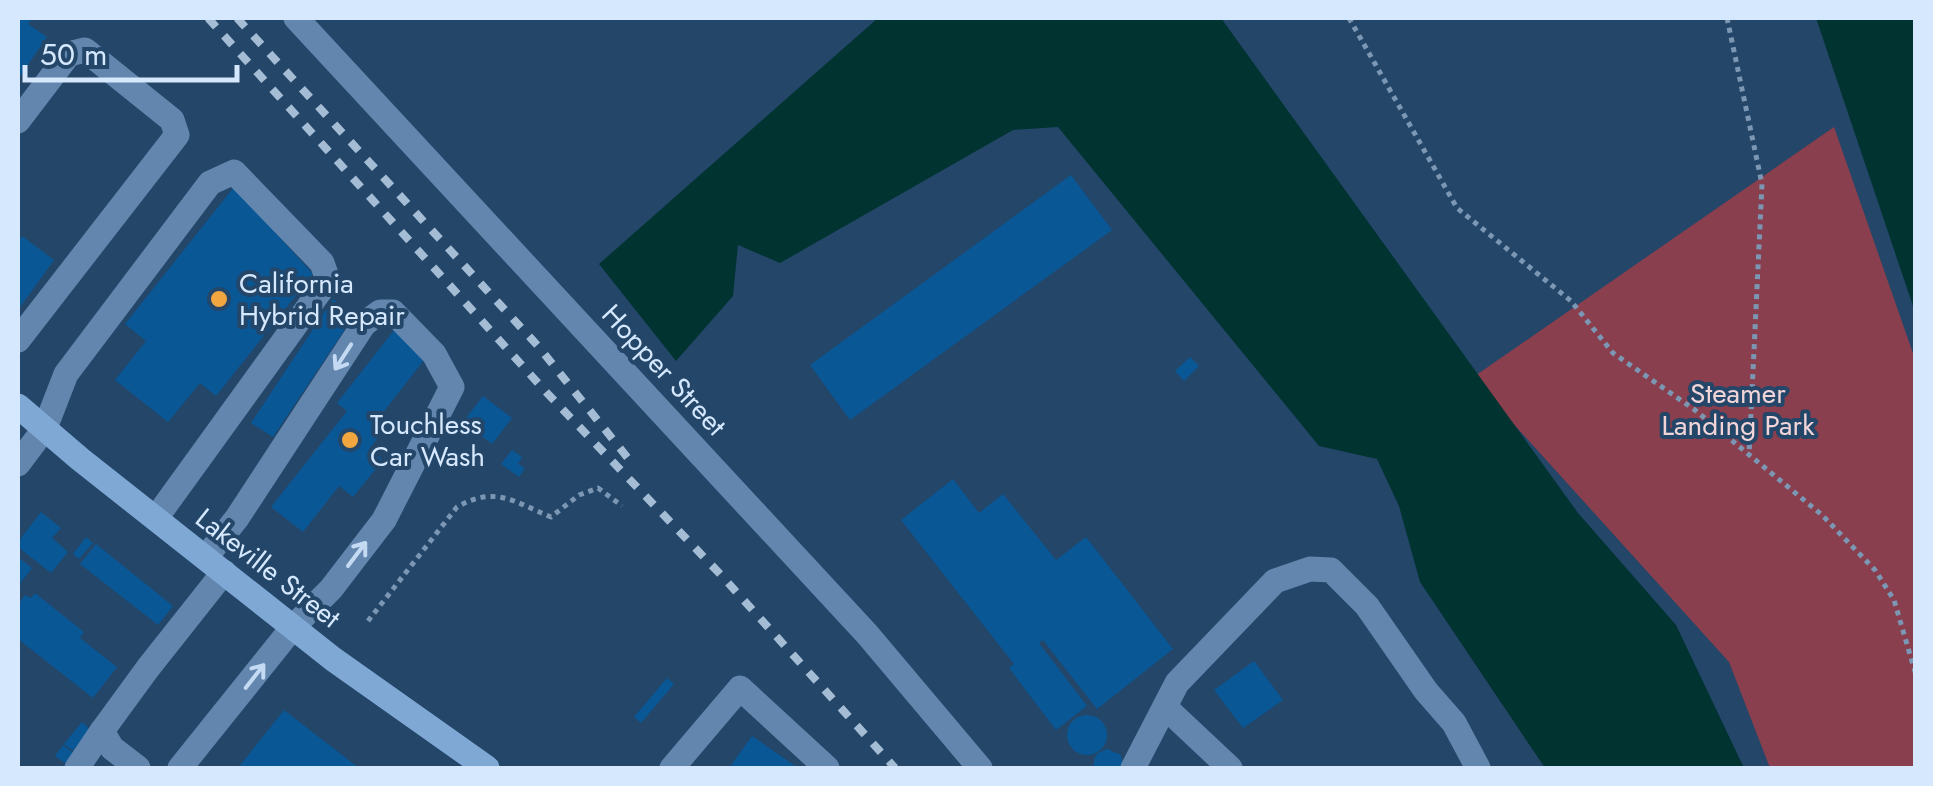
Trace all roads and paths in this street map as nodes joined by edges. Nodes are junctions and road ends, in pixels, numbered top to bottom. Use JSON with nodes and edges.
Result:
{"nodes":[{"id":1,"x":296,"y":18,"type":"edge"},
{"id":2,"x":1349,"y":18,"type":"edge"},
{"id":3,"x":1727,"y":18,"type":"edge"},
{"id":4,"x":18,"y":121,"type":"edge"},
{"id":5,"x":18,"y":340,"type":"edge"},
{"id":6,"x":18,"y":406,"type":"edge"},
{"id":7,"x":44,"y":428,"type":"junction"},
{"id":8,"x":1749,"y":455,"type":"junction"},
{"id":9,"x":18,"y":464,"type":"edge"},
{"id":10,"x":622,"y":506,"type":"dead end"},
{"id":11,"x":156,"y":518,"type":"junction"},
{"id":12,"x":215,"y":564,"type":"junction"},
{"id":13,"x":368,"y":622,"type":"dead end"},
{"id":14,"x":294,"y":627,"type":"junction"},
{"id":15,"x":1916,"y":674,"type":"edge"},
{"id":16,"x":1165,"y":707,"type":"junction"},
{"id":17,"x":102,"y":731,"type":"junction"},
{"id":18,"x":77,"y":768,"type":"edge"},
{"id":19,"x":138,"y":768,"type":"edge"},
{"id":20,"x":180,"y":768,"type":"edge"},
{"id":21,"x":487,"y":768,"type":"edge"},
{"id":22,"x":672,"y":768,"type":"edge"},
{"id":23,"x":828,"y":768,"type":"edge"},
{"id":24,"x":980,"y":768,"type":"edge"},
{"id":25,"x":1134,"y":768,"type":"edge"},
{"id":26,"x":1230,"y":768,"type":"edge"},
{"id":27,"x":1478,"y":768,"type":"edge"}],
"edges":[{"from":1,"to":24,"type":"street","name":"Hopper Street"},
{"from":2,"to":8,"type":"path"},
{"from":3,"to":8,"type":"path"},
{"from":4,"to":5,"type":"street"},
{"from":6,"to":7,"type":"main road","name":"Lakeville Street"},
{"from":7,"to":9,"type":"street"},
{"from":7,"to":11,"type":"main road","name":"Lakeville Street"},
{"from":7,"to":11,"type":"street"},
{"from":8,"to":15,"type":"path"},
{"from":10,"to":13,"type":"path"},
{"from":11,"to":12,"type":"main road","name":"Lakeville Street"},
{"from":12,"to":14,"type":"main road","name":"Lakeville Street"},
{"from":14,"to":12,"type":"street","one_way":true},
{"from":12,"to":17,"type":"street"},
{"from":20,"to":14,"type":"street","one_way":true},
{"from":14,"to":21,"type":"main road","name":"Lakeville Street"},
{"from":16,"to":25,"type":"street"},
{"from":16,"to":26,"type":"street"},
{"from":16,"to":27,"type":"street"},
{"from":17,"to":18,"type":"street"},
{"from":17,"to":19,"type":"street"},
{"from":22,"to":23,"type":"street"}]}
